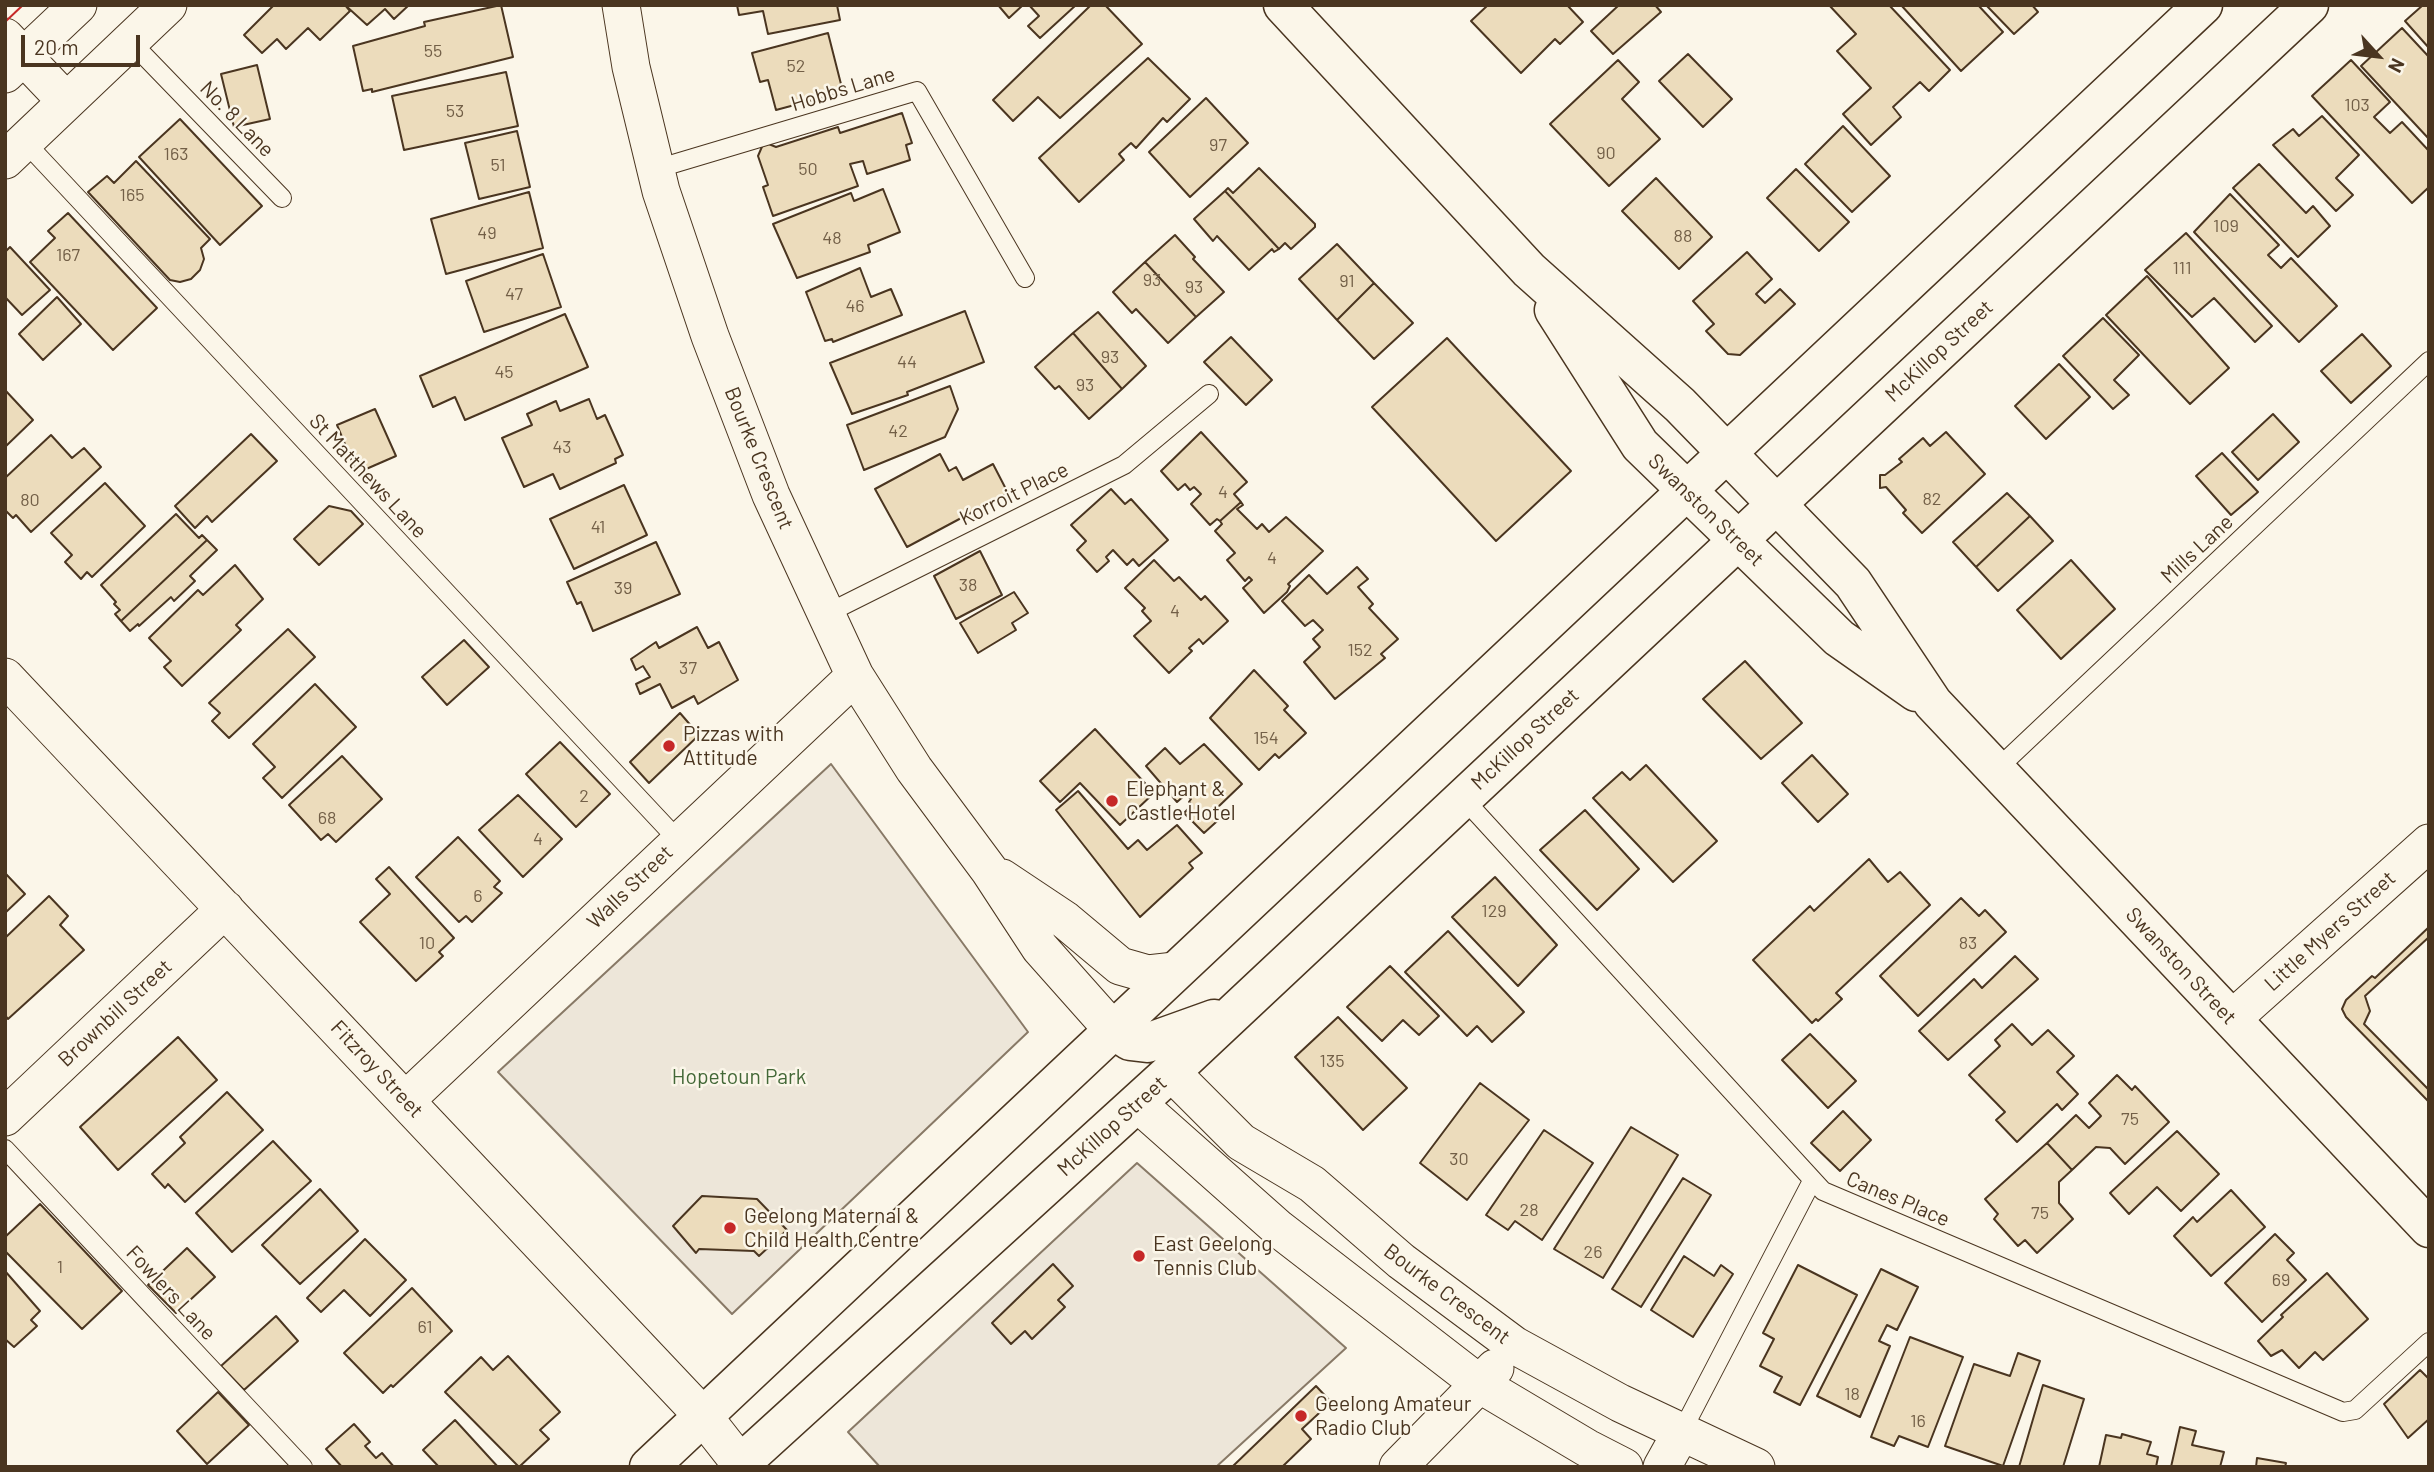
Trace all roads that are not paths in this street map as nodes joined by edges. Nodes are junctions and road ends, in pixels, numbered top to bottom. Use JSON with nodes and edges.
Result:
{"nodes":[{"id":1,"x":78,"y":5,"type":"edge"},
{"id":2,"x":169,"y":5,"type":"edge"},
{"id":3,"x":621,"y":5,"type":"edge"},
{"id":4,"x":1283,"y":5,"type":"edge"},
{"id":5,"x":2203,"y":5,"type":"edge"},
{"id":6,"x":2309,"y":5,"type":"edge"},
{"id":7,"x":130,"y":41,"type":"junction"},
{"id":8,"x":11,"y":56,"type":"edge"},
{"id":9,"x":66,"y":101,"type":"junction"},
{"id":10,"x":15,"y":151,"type":"edge"},
{"id":11,"x":656,"y":169,"type":"junction"},
{"id":12,"x":282,"y":198,"type":"dead end"},
{"id":13,"x":1529,"y":270,"type":"junction"},
{"id":14,"x":1024,"y":278,"type":"dead end"},
{"id":15,"x":2429,"y":362,"type":"edge"},
{"id":16,"x":1209,"y":394,"type":"dead end"},
{"id":17,"x":1726,"y":453,"type":"junction"},
{"id":18,"x":1686,"y":490,"type":"junction"},
{"id":19,"x":1776,"y":504,"type":"junction"},
{"id":20,"x":1738,"y":541,"type":"junction"},
{"id":21,"x":826,"y":614,"type":"junction"},
{"id":22,"x":855,"y":676,"type":"junction"},
{"id":23,"x":5,"y":677,"type":"edge"},
{"id":24,"x":1933,"y":703,"type":"junction"},
{"id":25,"x":1996,"y":770,"type":"junction"},
{"id":26,"x":1462,"y":797,"type":"junction"},
{"id":27,"x":679,"y":841,"type":"junction"},
{"id":28,"x":2429,"y":843,"type":"edge"},
{"id":29,"x":989,"y":870,"type":"junction"},
{"id":30,"x":225,"y":909,"type":"junction"},
{"id":31,"x":1175,"y":971,"type":"junction"},
{"id":32,"x":1233,"y":1012,"type":"junction"},
{"id":33,"x":2232,"y":1019,"type":"junction"},
{"id":34,"x":1112,"y":1029,"type":"junction"},
{"id":35,"x":1171,"y":1072,"type":"junction"},
{"id":36,"x":407,"y":1100,"type":"junction"},
{"id":37,"x":1137,"y":1103,"type":"junction"},
{"id":38,"x":5,"y":1117,"type":"edge"},
{"id":39,"x":5,"y":1149,"type":"edge"},
{"id":40,"x":1812,"y":1181,"type":"junction"},
{"id":41,"x":2429,"y":1228,"type":"edge"},
{"id":42,"x":2429,"y":1342,"type":"edge"},
{"id":43,"x":1514,"y":1345,"type":"junction"},
{"id":44,"x":1481,"y":1385,"type":"junction"},
{"id":45,"x":703,"y":1416,"type":"junction"},
{"id":46,"x":1682,"y":1431,"type":"junction"},
{"id":47,"x":740,"y":1466,"type":"edge"},
{"id":48,"x":303,"y":1467,"type":"edge"},
{"id":49,"x":649,"y":1467,"type":"edge"},
{"id":50,"x":1398,"y":1467,"type":"edge"},
{"id":51,"x":1624,"y":1467,"type":"edge"},
{"id":52,"x":1662,"y":1467,"type":"edge"},
{"id":53,"x":1756,"y":1467,"type":"edge"}],
"edges":[{"from":1,"to":8,"type":"street"},
{"from":2,"to":7,"type":"street"},
{"from":3,"to":11,"type":"street","name":"Bourke Crescent"},
{"from":4,"to":13,"type":"main road","name":"Swanston Street"},
{"from":5,"to":17,"type":"main road"},
{"from":6,"to":19,"type":"main road","name":"McKillop Street"},
{"from":7,"to":9,"type":"street"},
{"from":7,"to":12,"type":"lane","name":"No. 8 Lane"},
{"from":8,"to":9,"type":"street"},
{"from":9,"to":10,"type":"street"},
{"from":10,"to":27,"type":"lane","name":"St Matthews Lane"},
{"from":11,"to":14,"type":"lane","name":"Hobbs Lane"},
{"from":11,"to":21,"type":"street","name":"Bourke Crescent"},
{"from":13,"to":17,"type":"main road","name":"Swanston Street"},
{"from":13,"to":18,"type":"main road","name":"Swanston Street"},
{"from":15,"to":25,"type":"lane","name":"Mills Lane"},
{"from":16,"to":21,"type":"lane","name":"Korroit Place"},
{"from":17,"to":18,"type":"main road"},
{"from":17,"to":19,"type":"main road","name":"Swanston Street"},
{"from":18,"to":20,"type":"main road","name":"Swanston Street"},
{"from":18,"to":31,"type":"main road"},
{"from":19,"to":20,"type":"main road","name":"McKillop Street"},
{"from":19,"to":24,"type":"main road","name":"Swanston Street"},
{"from":20,"to":24,"type":"main road","name":"Swanston Street"},
{"from":20,"to":26,"type":"main road","name":"McKillop Street"},
{"from":21,"to":22,"type":"street","name":"Bourke Crescent"},
{"from":22,"to":27,"type":"street","name":"Walls Street"},
{"from":22,"to":29,"type":"street","name":"Bourke Crescent"},
{"from":23,"to":30,"type":"street","name":"Fitzroy Street"},
{"from":24,"to":25,"type":"main road","name":"Swanston Street"},
{"from":25,"to":33,"type":"main road","name":"Swanston Street"},
{"from":26,"to":32,"type":"main road","name":"McKillop Street"},
{"from":26,"to":40,"type":"lane","name":"Canes Place"},
{"from":27,"to":36,"type":"street","name":"Walls Street"},
{"from":28,"to":33,"type":"street","name":"Little Myers Street"},
{"from":29,"to":31,"type":"street","name":"Bourke Crescent"},
{"from":29,"to":34,"type":"street","name":"Bourke Crescent"},
{"from":30,"to":36,"type":"street","name":"Fitzroy Street"},
{"from":30,"to":38,"type":"street","name":"Brownbill Street"},
{"from":31,"to":34,"type":"main road"},
{"from":32,"to":34,"type":"main road"},
{"from":32,"to":35,"type":"main road","name":"McKillop Street"},
{"from":33,"to":41,"type":"main road","name":"Swanston Street"},
{"from":34,"to":45,"type":"main road"},
{"from":35,"to":37,"type":"main road","name":"McKillop Street"},
{"from":35,"to":43,"type":"street","name":"Bourke Crescent"},
{"from":36,"to":45,"type":"street","name":"Fitzroy Street"},
{"from":37,"to":44,"type":"street"},
{"from":37,"to":47,"type":"main road","name":"McKillop Street"},
{"from":39,"to":48,"type":"lane","name":"Fowlers Lane"},
{"from":40,"to":42,"type":"lane","name":"Canes Place"},
{"from":40,"to":46,"type":"lane"},
{"from":43,"to":44,"type":"street"},
{"from":43,"to":46,"type":"street","name":"Bourke Crescent"},
{"from":44,"to":50,"type":"street"},
{"from":44,"to":51,"type":"street"},
{"from":45,"to":47,"type":"street","name":"Fitzroy Street"},
{"from":45,"to":49,"type":"main road"},
{"from":46,"to":52,"type":"street"},
{"from":46,"to":53,"type":"street","name":"Bourke Crescent"}]}
